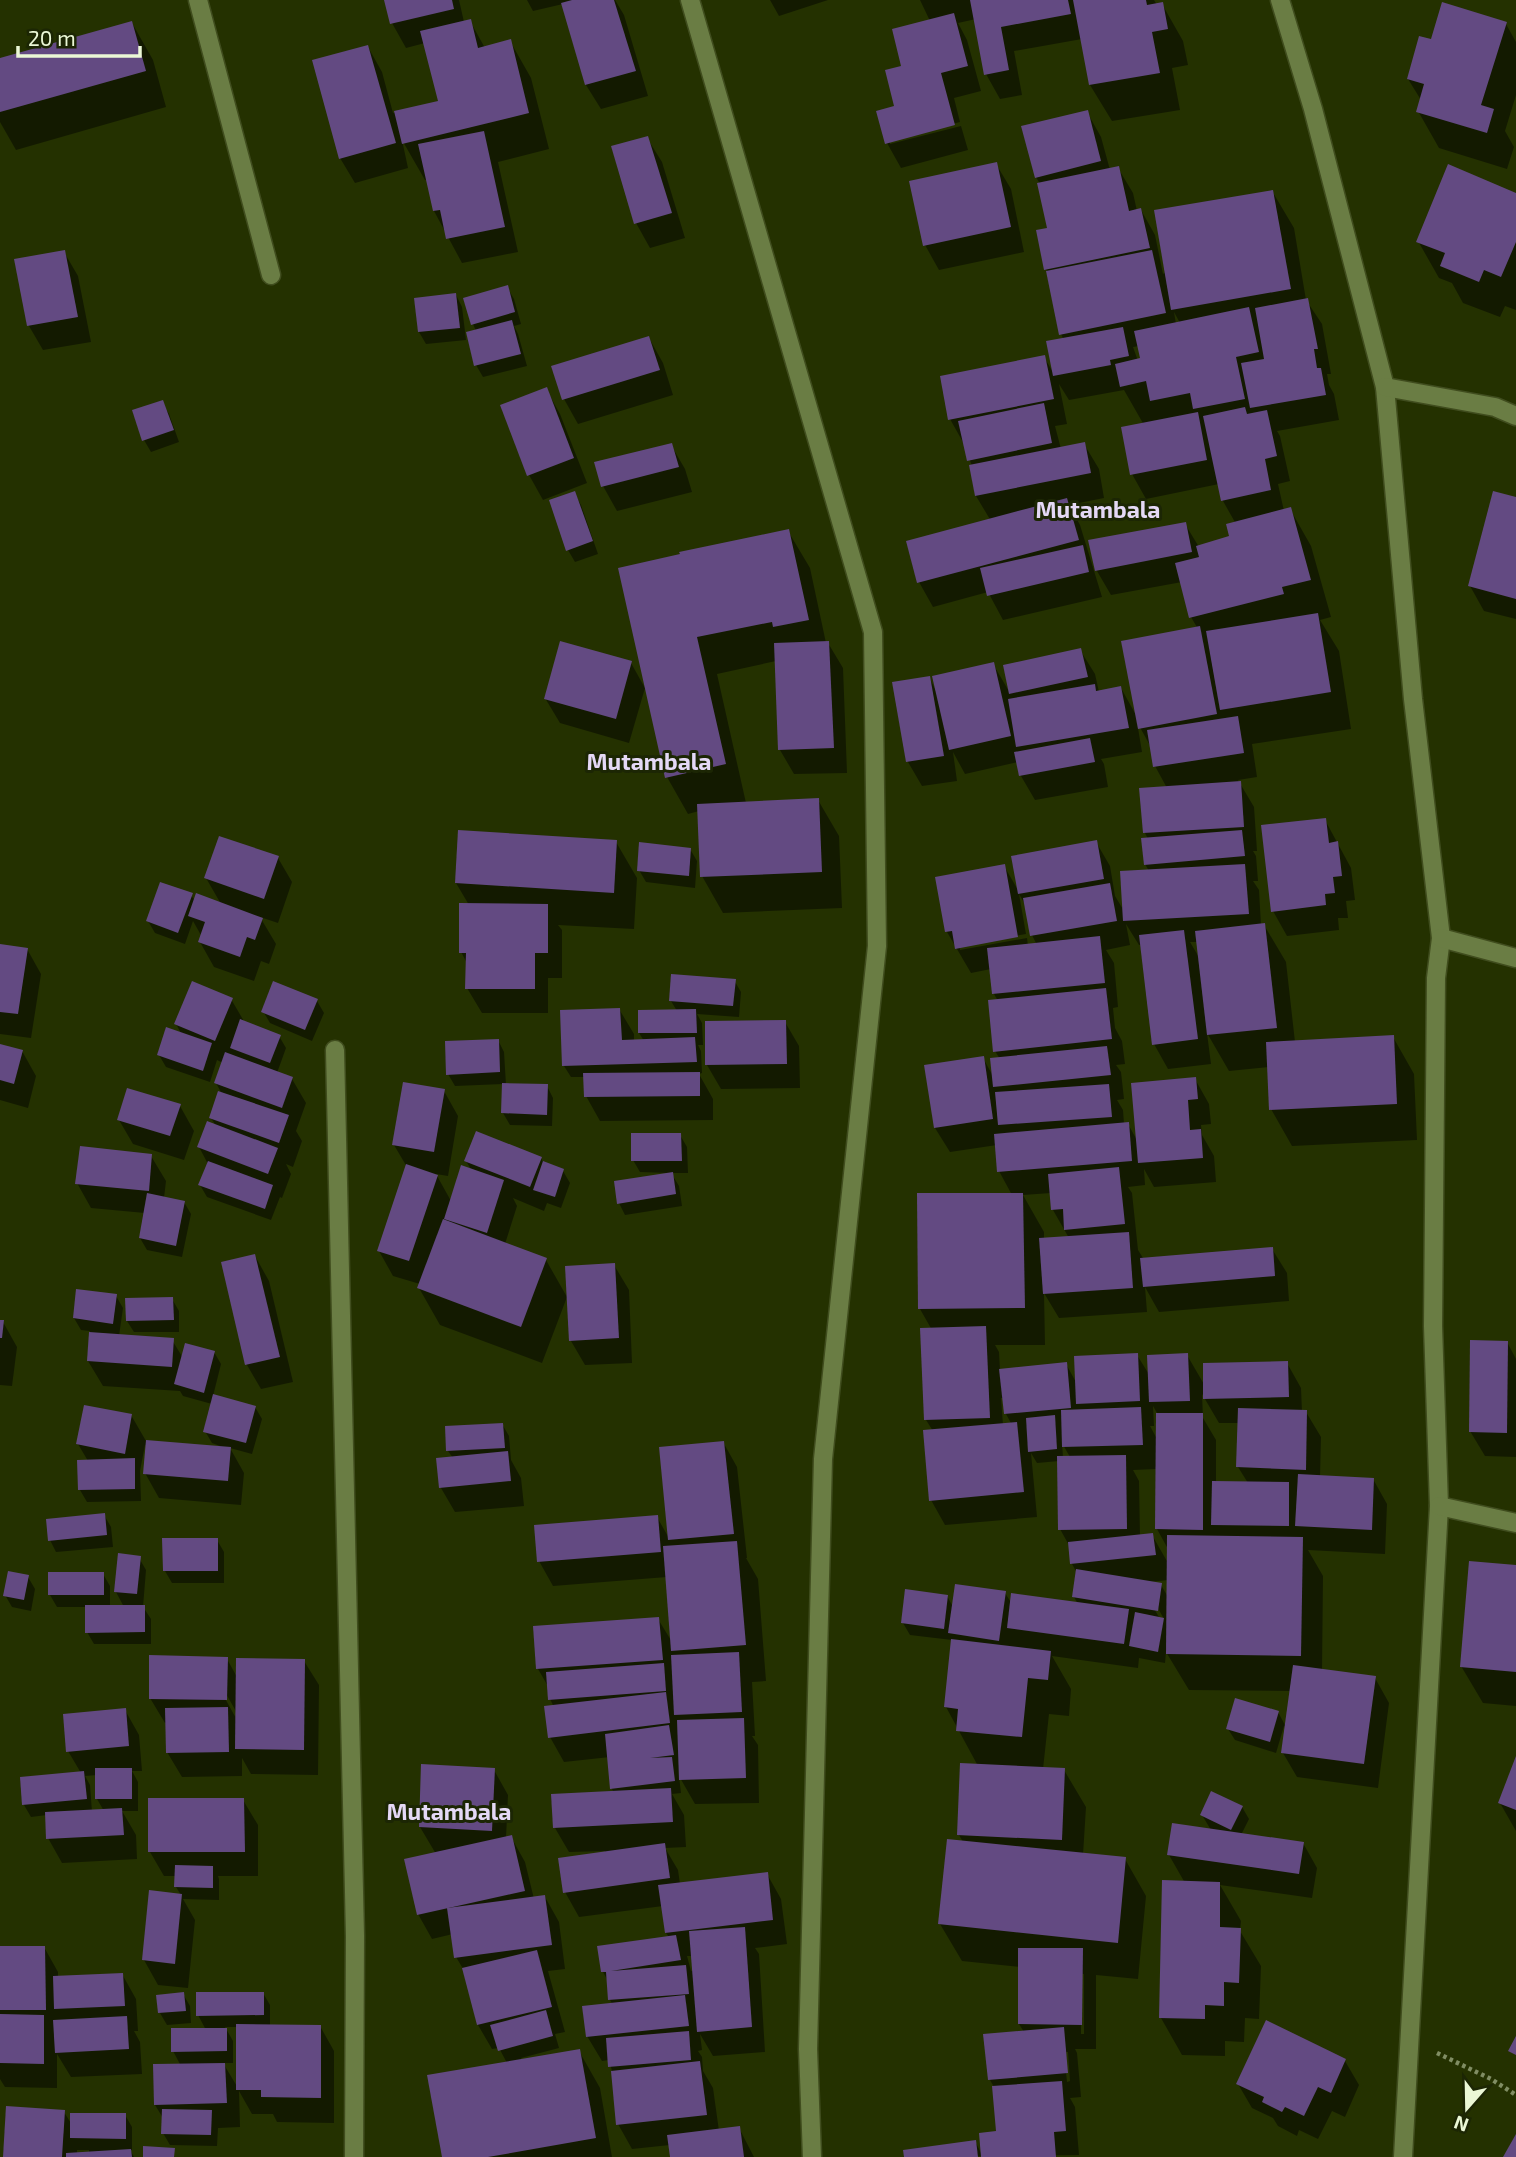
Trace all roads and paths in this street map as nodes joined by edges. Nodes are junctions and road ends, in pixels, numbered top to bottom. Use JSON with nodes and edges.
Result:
{"nodes":[{"id":1,"x":198,"y":0,"type":"edge"},
{"id":2,"x":691,"y":0,"type":"edge"},
{"id":3,"x":1280,"y":0,"type":"edge"},
{"id":4,"x":271,"y":275,"type":"dead end"},
{"id":5,"x":1385,"y":387,"type":"junction"},
{"id":6,"x":1516,"y":416,"type":"edge"},
{"id":7,"x":1441,"y":938,"type":"junction"},
{"id":8,"x":1516,"y":958,"type":"edge"},
{"id":9,"x":335,"y":1050,"type":"dead end"},
{"id":10,"x":1439,"y":1506,"type":"junction"},
{"id":11,"x":1516,"y":1523,"type":"edge"},
{"id":12,"x":1408,"y":2039,"type":"junction"},
{"id":13,"x":1516,"y":2095,"type":"edge"},
{"id":14,"x":354,"y":2157,"type":"edge"},
{"id":15,"x":812,"y":2157,"type":"edge"},
{"id":16,"x":1403,"y":2157,"type":"edge"}],
"edges":[{"from":1,"to":4,"type":"street"},
{"from":2,"to":15,"type":"street"},
{"from":3,"to":5,"type":"street"},
{"from":5,"to":6,"type":"street"},
{"from":5,"to":7,"type":"street"},
{"from":7,"to":8,"type":"street"},
{"from":7,"to":10,"type":"street"},
{"from":9,"to":14,"type":"street"},
{"from":10,"to":11,"type":"street"},
{"from":10,"to":12,"type":"street"},
{"from":12,"to":13,"type":"path"},
{"from":12,"to":16,"type":"street"}]}
